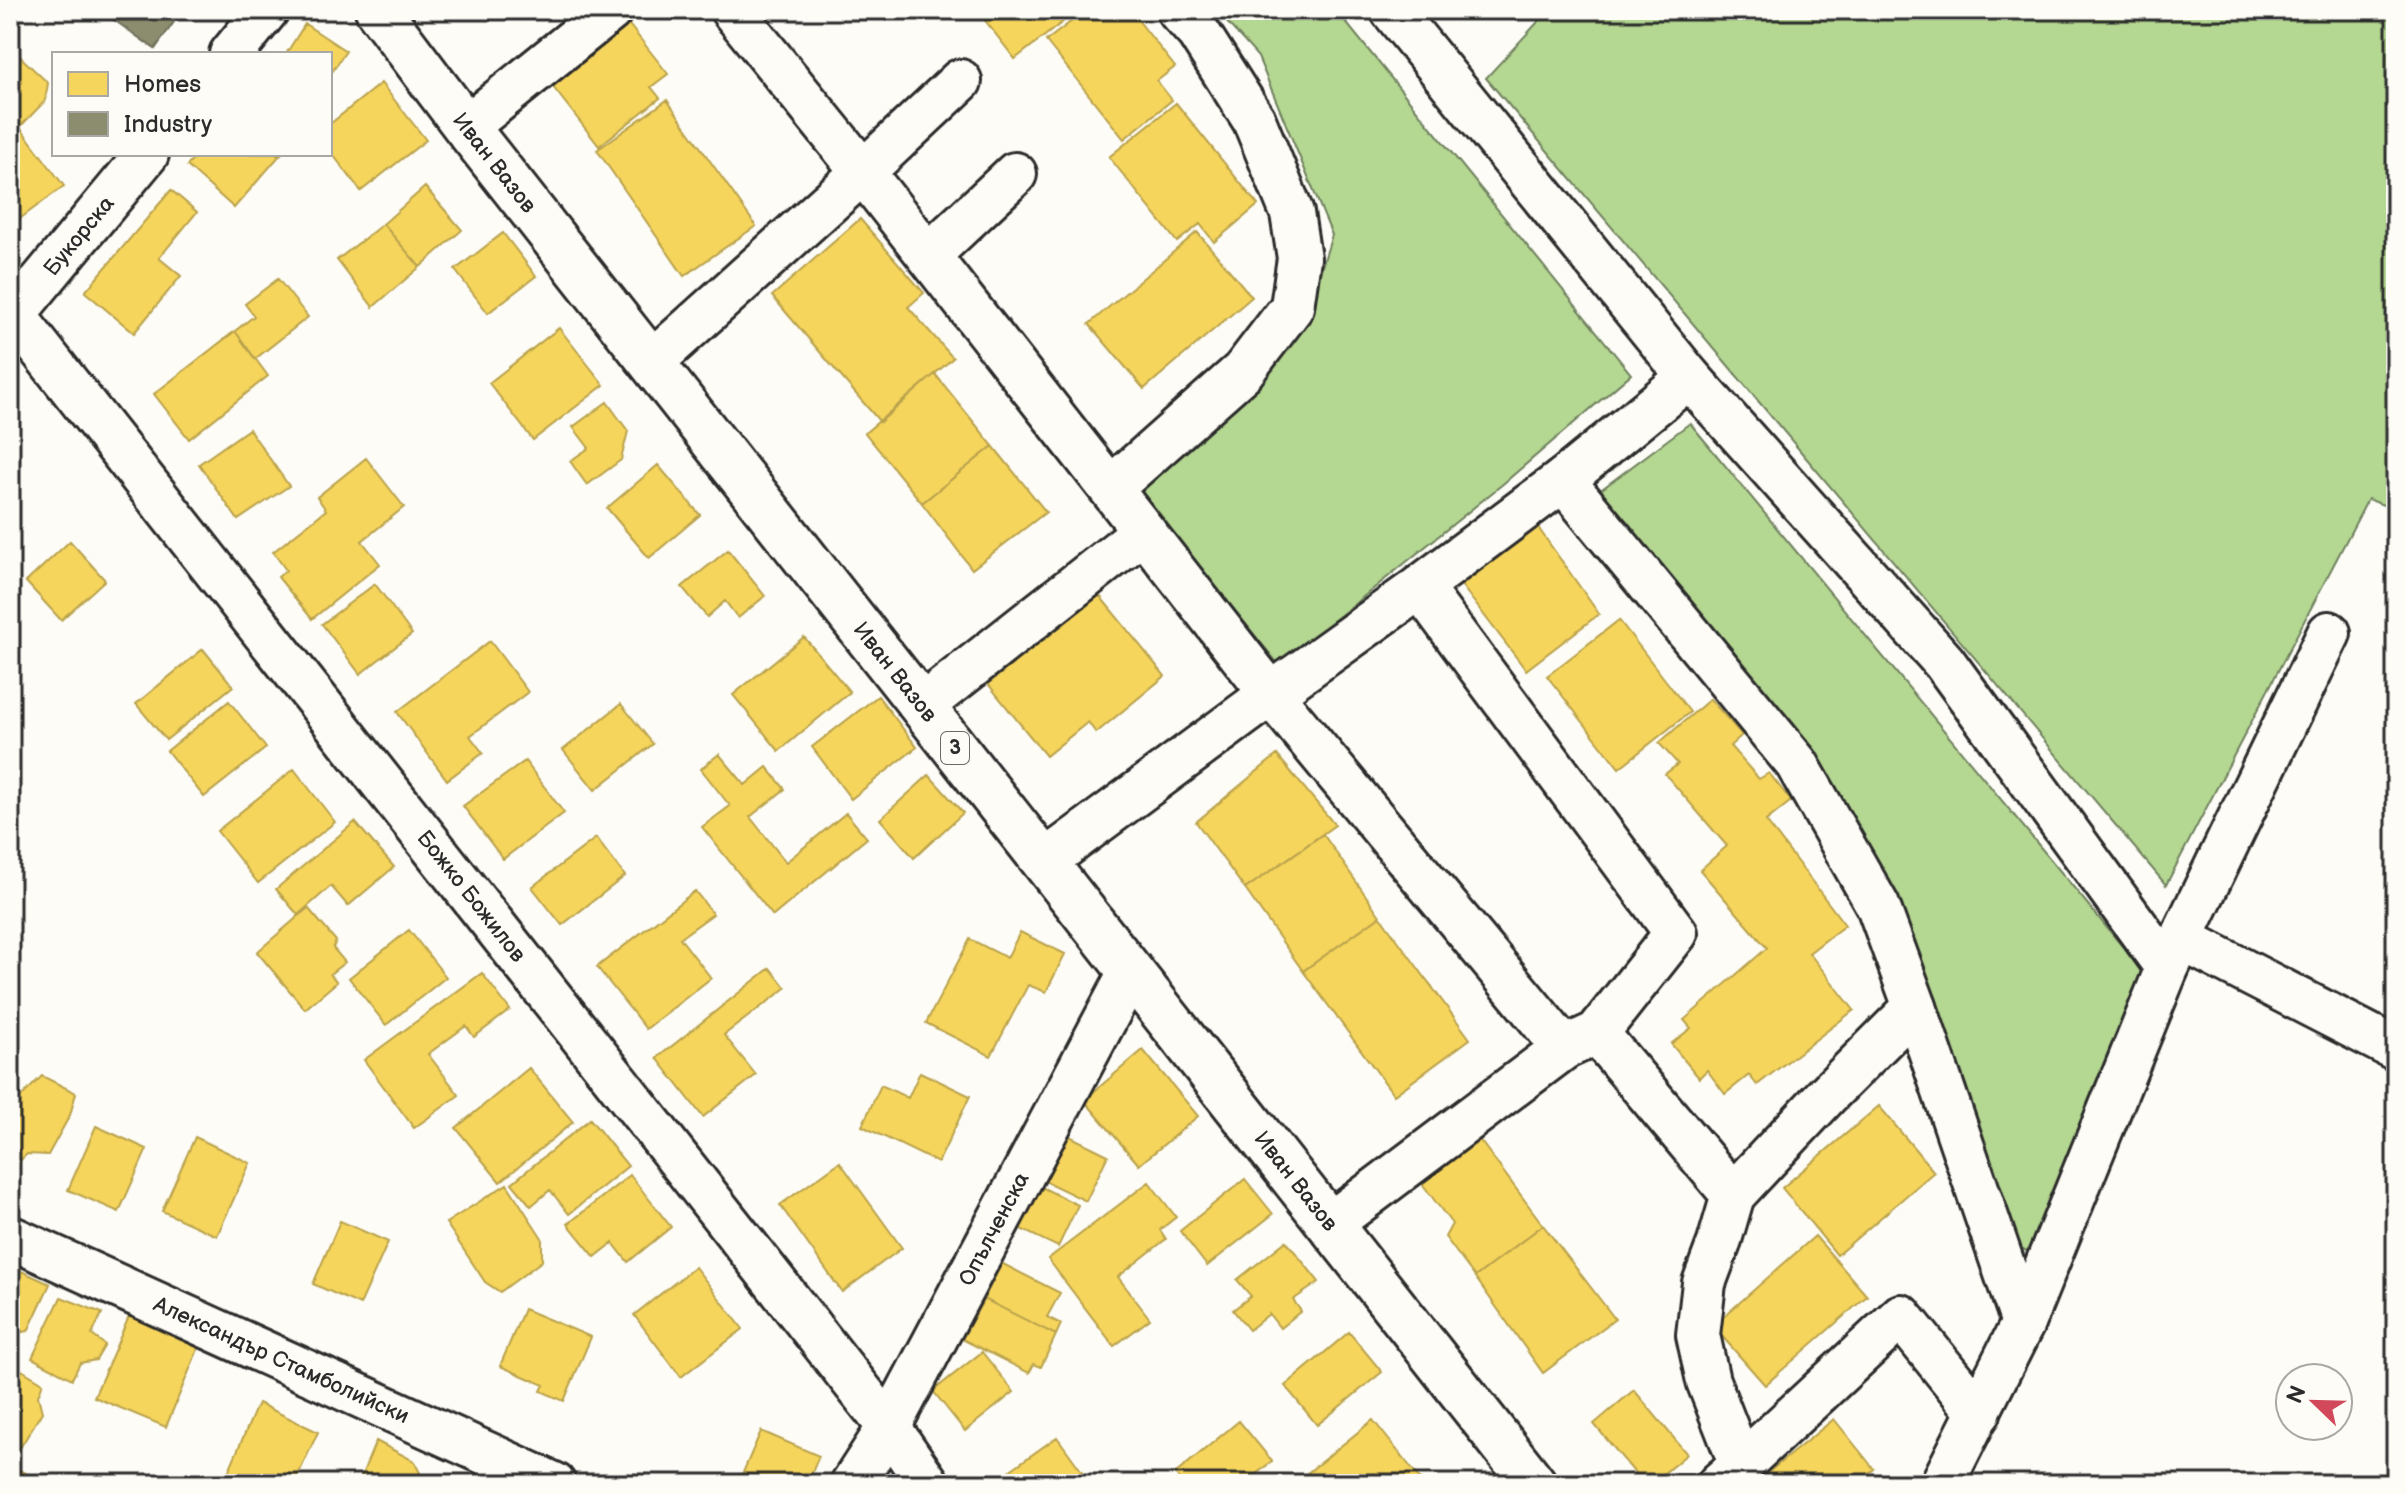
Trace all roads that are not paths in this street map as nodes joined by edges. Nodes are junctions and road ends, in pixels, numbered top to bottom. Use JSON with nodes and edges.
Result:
{"nodes":[{"id":1,"x":267,"y":10,"type":"edge"},
{"id":2,"x":378,"y":10,"type":"edge"},
{"id":3,"x":611,"y":10,"type":"edge"},
{"id":4,"x":732,"y":10,"type":"edge"},
{"id":5,"x":1178,"y":10,"type":"edge"},
{"id":6,"x":1392,"y":10,"type":"edge"},
{"id":7,"x":233,"y":52,"type":"edge"},
{"id":8,"x":960,"y":81,"type":"dead end"},
{"id":9,"x":466,"y":127,"type":"junction"},
{"id":10,"x":145,"y":156,"type":"edge"},
{"id":11,"x":863,"y":172,"type":"junction"},
{"id":12,"x":1015,"y":174,"type":"dead end"},
{"id":13,"x":929,"y":255,"type":"junction"},
{"id":14,"x":11,"y":315,"type":"edge"},
{"id":15,"x":652,"y":362,"type":"junction"},
{"id":16,"x":1689,"y":377,"type":"junction"},
{"id":17,"x":1563,"y":480,"type":"junction"},
{"id":18,"x":1111,"y":488,"type":"junction"},
{"id":19,"x":1143,"y":532,"type":"junction"},
{"id":20,"x":1420,"y":587,"type":"junction"},
{"id":21,"x":2329,"y":633,"type":"dead end"},
{"id":22,"x":1271,"y":694,"type":"junction"},
{"id":23,"x":922,"y":706,"type":"junction"},
{"id":24,"x":1044,"y":862,"type":"junction"},
{"id":25,"x":2174,"y":954,"type":"junction"},
{"id":26,"x":1131,"y":971,"type":"junction"},
{"id":27,"x":1915,"y":1007,"type":"junction"},
{"id":28,"x":1580,"y":1040,"type":"junction"},
{"id":29,"x":2396,"y":1049,"type":"edge"},
{"id":30,"x":1733,"y":1195,"type":"junction"},
{"id":31,"x":1330,"y":1224,"type":"junction"},
{"id":32,"x":10,"y":1237,"type":"edge"},
{"id":33,"x":2023,"y":1323,"type":"junction"},
{"id":34,"x":1979,"y":1413,"type":"junction"},
{"id":35,"x":889,"y":1427,"type":"junction"},
{"id":36,"x":1730,"y":1474,"type":"edge"},
{"id":37,"x":554,"y":1484,"type":"edge"},
{"id":38,"x":852,"y":1484,"type":"edge"},
{"id":39,"x":928,"y":1484,"type":"edge"},
{"id":40,"x":1534,"y":1484,"type":"edge"},
{"id":41,"x":1942,"y":1484,"type":"edge"}],
"edges":[{"from":1,"to":7,"type":"street"},
{"from":2,"to":9,"type":"main road","name":"Иван Вазов","number":"3"},
{"from":3,"to":9,"type":"street"},
{"from":4,"to":11,"type":"street"},
{"from":5,"to":18,"type":"street"},
{"from":6,"to":16,"type":"street"},
{"from":8,"to":11,"type":"street"},
{"from":9,"to":15,"type":"main road","name":"Иван Вазов","number":"3"},
{"from":10,"to":14,"type":"street","name":"Букорска"},
{"from":11,"to":13,"type":"street"},
{"from":11,"to":15,"type":"street"},
{"from":12,"to":13,"type":"street"},
{"from":13,"to":18,"type":"street"},
{"from":14,"to":35,"type":"street","name":"Божко Божилов"},
{"from":15,"to":23,"type":"main road","name":"Иван Вазов","number":"3"},
{"from":16,"to":17,"type":"street"},
{"from":16,"to":25,"type":"street"},
{"from":17,"to":20,"type":"street"},
{"from":17,"to":27,"type":"street"},
{"from":18,"to":19,"type":"street"},
{"from":19,"to":22,"type":"street"},
{"from":19,"to":23,"type":"street"},
{"from":20,"to":22,"type":"street"},
{"from":20,"to":28,"type":"street"},
{"from":21,"to":25,"type":"street"},
{"from":22,"to":24,"type":"street"},
{"from":22,"to":28,"type":"street"},
{"from":23,"to":24,"type":"main road","name":"Иван Вазов","number":"3"},
{"from":24,"to":26,"type":"main road","name":"Иван Вазов","number":"3"},
{"from":25,"to":29,"type":"street"},
{"from":25,"to":33,"type":"street"},
{"from":26,"to":31,"type":"main road","name":"Иван Вазов","number":"3"},
{"from":26,"to":35,"type":"street","name":"Опълченска"},
{"from":27,"to":30,"type":"street"},
{"from":27,"to":33,"type":"street"},
{"from":28,"to":30,"type":"street"},
{"from":28,"to":31,"type":"street"},
{"from":30,"to":36,"type":"street"},
{"from":31,"to":40,"type":"main road","name":"Иван Вазов","number":"3"},
{"from":32,"to":37,"type":"street","name":"Александър Стамболийски"},
{"from":33,"to":34,"type":"street"},
{"from":34,"to":36,"type":"street"},
{"from":34,"to":41,"type":"street"},
{"from":35,"to":38,"type":"street","name":"Опълченска"},
{"from":35,"to":39,"type":"street","name":"Божко Божилов"}]}
